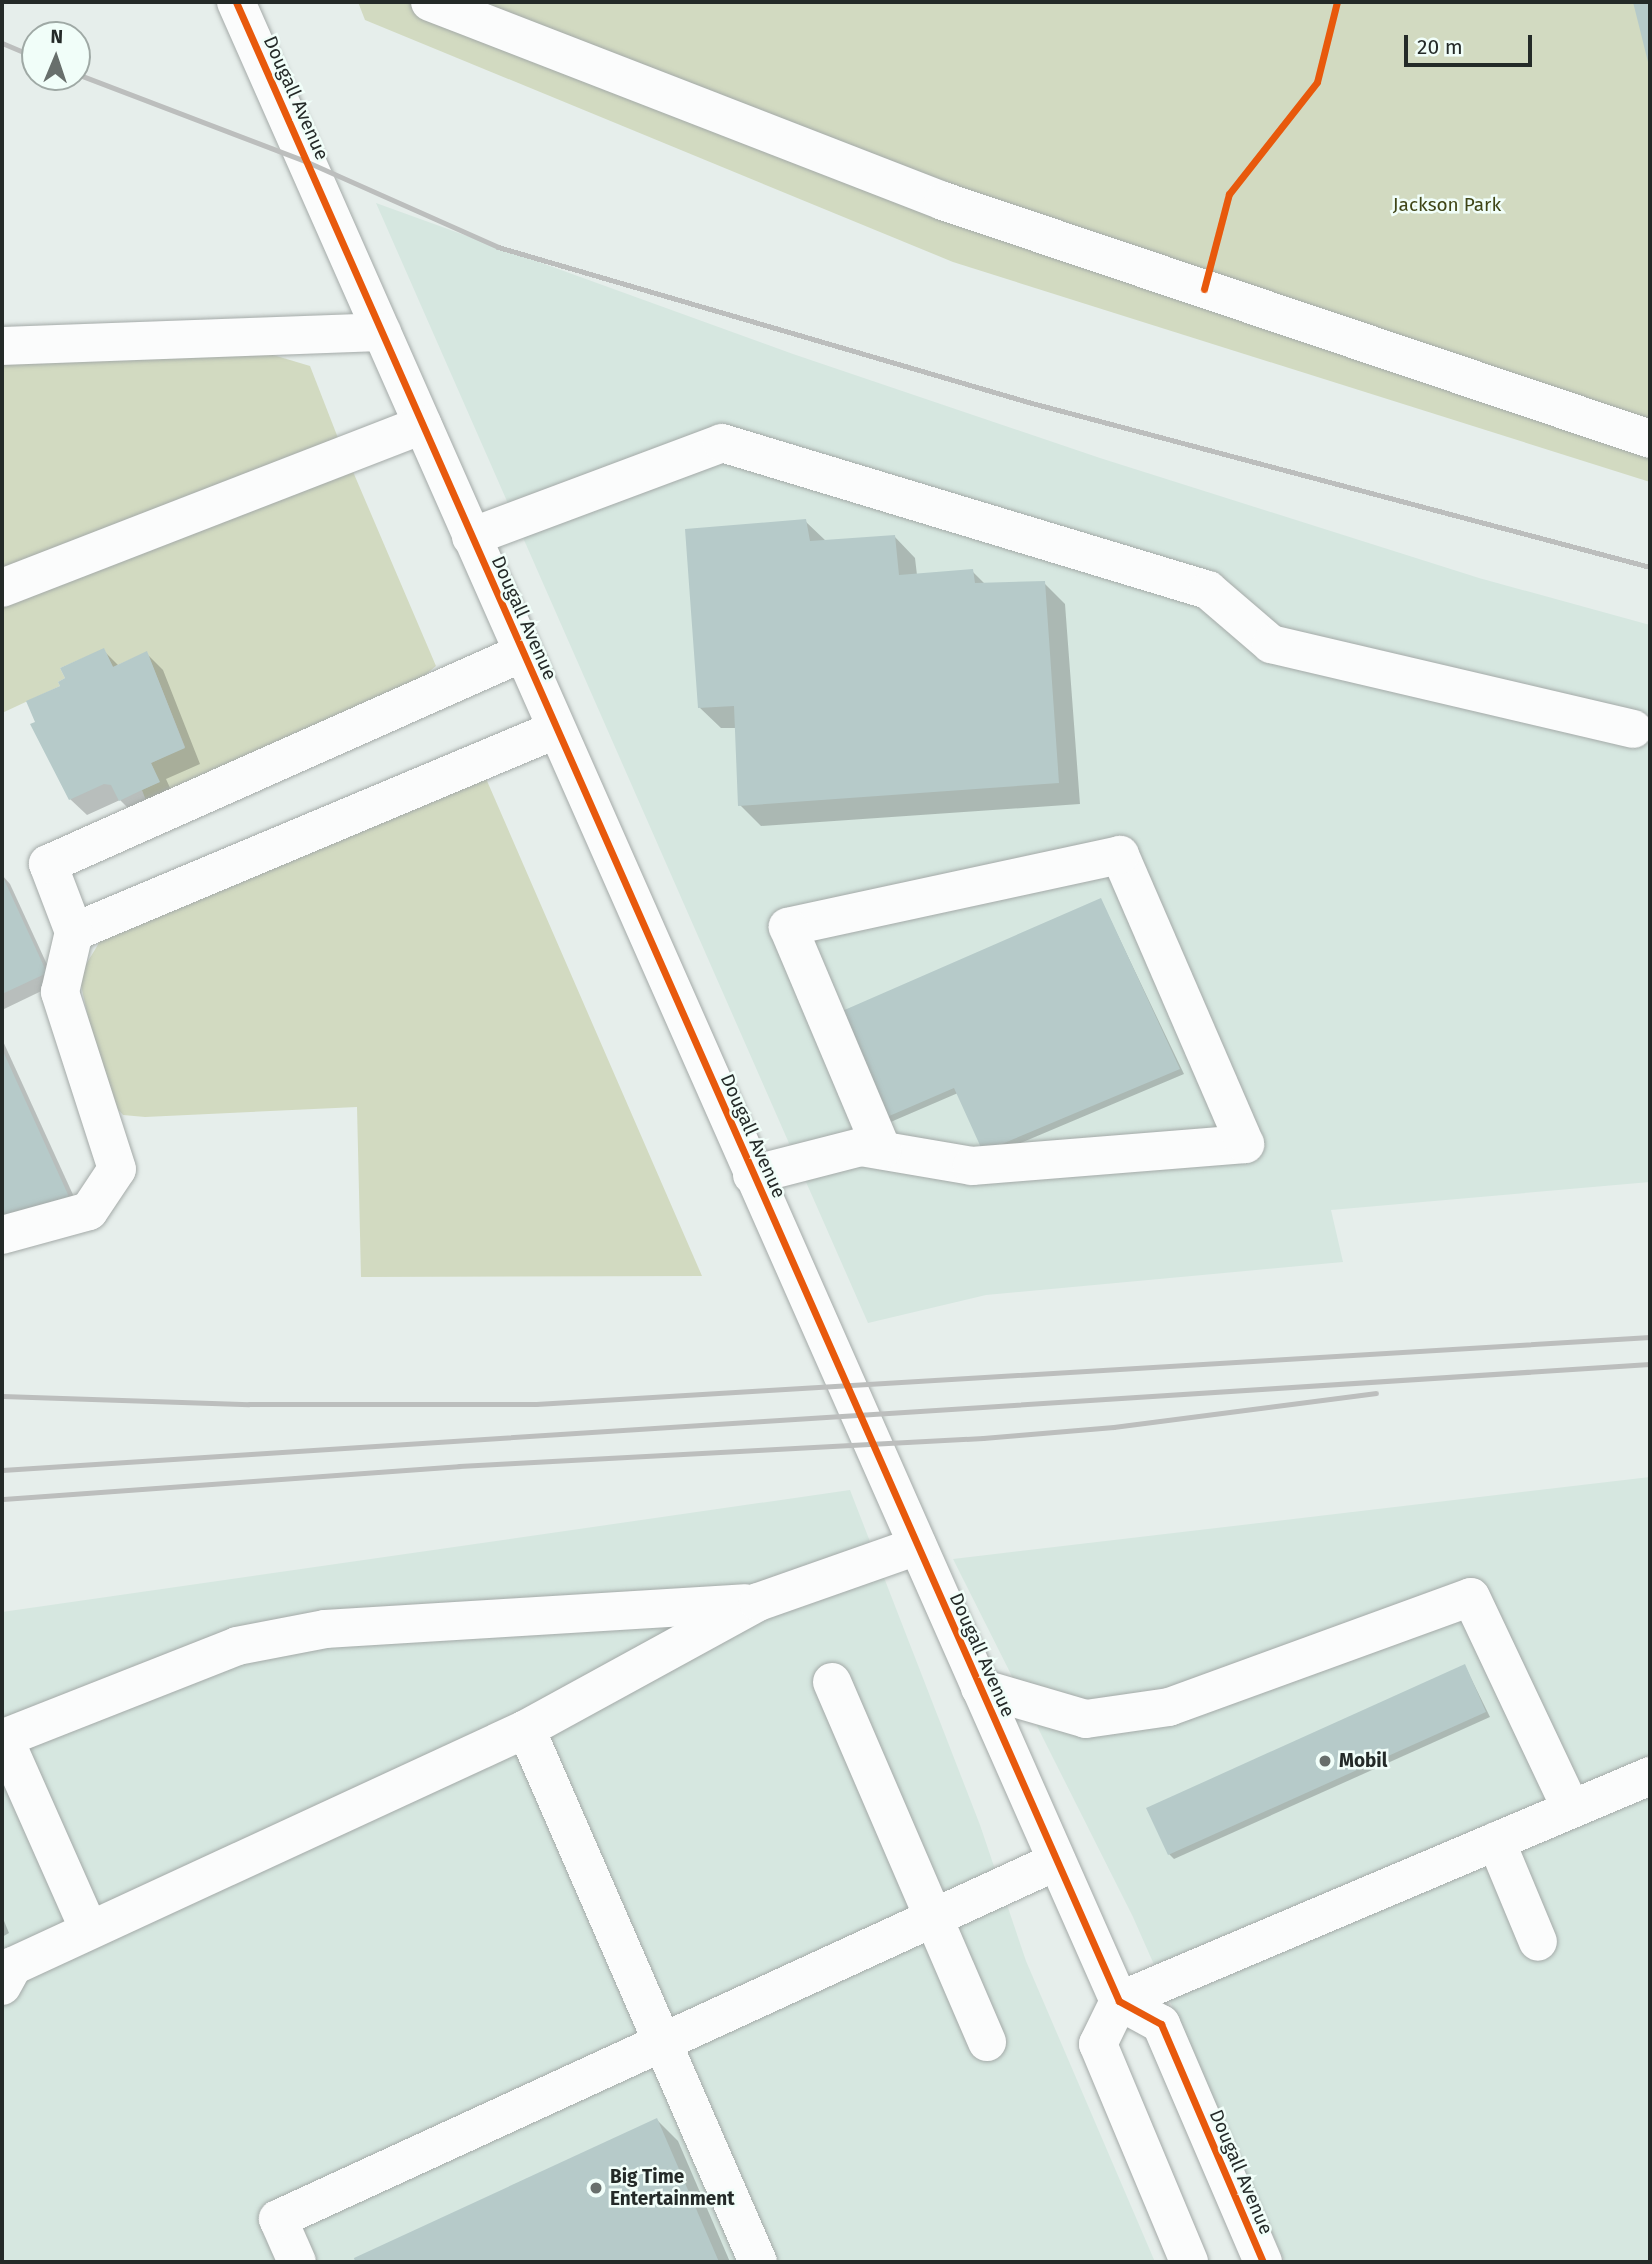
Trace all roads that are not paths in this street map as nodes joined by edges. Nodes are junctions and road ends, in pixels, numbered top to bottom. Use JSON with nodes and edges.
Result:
{"nodes":[{"id":1,"x":237,"y":2,"type":"edge"},
{"id":2,"x":430,"y":2,"type":"edge"},
{"id":3,"x":382,"y":332,"type":"junction"},
{"id":4,"x":2,"y":346,"type":"edge"},
{"id":5,"x":423,"y":425,"type":"junction"},
{"id":6,"x":1650,"y":439,"type":"edge"},
{"id":7,"x":471,"y":537,"type":"junction"},
{"id":8,"x":2,"y":588,"type":"edge"},
{"id":9,"x":522,"y":653,"type":"junction"},
{"id":10,"x":1633,"y":729,"type":"dead end"},
{"id":11,"x":555,"y":730,"type":"junction"},
{"id":12,"x":74,"y":932,"type":"junction"},
{"id":13,"x":882,"y":1150,"type":"junction"},
{"id":14,"x":752,"y":1174,"type":"junction"},
{"id":15,"x":2,"y":1236,"type":"edge"},
{"id":16,"x":917,"y":1546,"type":"junction"},
{"id":17,"x":758,"y":1602,"type":"junction"},
{"id":18,"x":832,"y":1682,"type":"dead end"},
{"id":19,"x":979,"y":1688,"type":"junction"},
{"id":20,"x":526,"y":1729,"type":"junction"},
{"id":21,"x":1650,"y":1776,"type":"edge"},
{"id":22,"x":1571,"y":1809,"type":"junction"},
{"id":23,"x":1496,"y":1841,"type":"junction"},
{"id":24,"x":1057,"y":1861,"type":"junction"},
{"id":25,"x":937,"y":1916,"type":"junction"},
{"id":26,"x":89,"y":1930,"type":"junction"},
{"id":27,"x":1538,"y":1942,"type":"dead end"},
{"id":28,"x":2,"y":1986,"type":"edge"},
{"id":29,"x":1119,"y":2001,"type":"junction"},
{"id":30,"x":987,"y":2042,"type":"dead end"},
{"id":31,"x":662,"y":2043,"type":"junction"},
{"id":32,"x":297,"y":2262,"type":"edge"},
{"id":33,"x":758,"y":2262,"type":"edge"},
{"id":34,"x":1189,"y":2262,"type":"edge"},
{"id":35,"x":1263,"y":2262,"type":"edge"}],
"edges":[{"from":1,"to":3,"type":"street","name":"Dougall Avenue"},
{"from":2,"to":6,"type":"street"},
{"from":3,"to":4,"type":"street"},
{"from":3,"to":5,"type":"street","name":"Dougall Avenue"},
{"from":5,"to":7,"type":"street","name":"Dougall Avenue"},
{"from":5,"to":8,"type":"street"},
{"from":7,"to":9,"type":"street","name":"Dougall Avenue"},
{"from":7,"to":10,"type":"street"},
{"from":9,"to":11,"type":"street","name":"Dougall Avenue"},
{"from":9,"to":12,"type":"street"},
{"from":11,"to":12,"type":"street"},
{"from":11,"to":14,"type":"street","name":"Dougall Avenue"},
{"from":12,"to":15,"type":"street"},
{"from":13,"to":13,"type":"street"},
{"from":13,"to":14,"type":"street"},
{"from":14,"to":16,"type":"street","name":"Dougall Avenue"},
{"from":16,"to":17,"type":"street"},
{"from":16,"to":19,"type":"street","name":"Dougall Avenue"},
{"from":17,"to":20,"type":"street"},
{"from":17,"to":26,"type":"street"},
{"from":18,"to":25,"type":"street"},
{"from":19,"to":22,"type":"street"},
{"from":19,"to":24,"type":"street","name":"Dougall Avenue"},
{"from":20,"to":26,"type":"street"},
{"from":20,"to":31,"type":"street"},
{"from":21,"to":22,"type":"street"},
{"from":22,"to":23,"type":"street"},
{"from":23,"to":27,"type":"street"},
{"from":23,"to":29,"type":"street"},
{"from":24,"to":25,"type":"street"},
{"from":24,"to":29,"type":"street","name":"Dougall Avenue"},
{"from":25,"to":30,"type":"street"},
{"from":25,"to":31,"type":"street"},
{"from":26,"to":28,"type":"street"},
{"from":29,"to":34,"type":"street"},
{"from":29,"to":35,"type":"street","name":"Dougall Avenue"},
{"from":31,"to":32,"type":"street"},
{"from":31,"to":33,"type":"street"}]}
